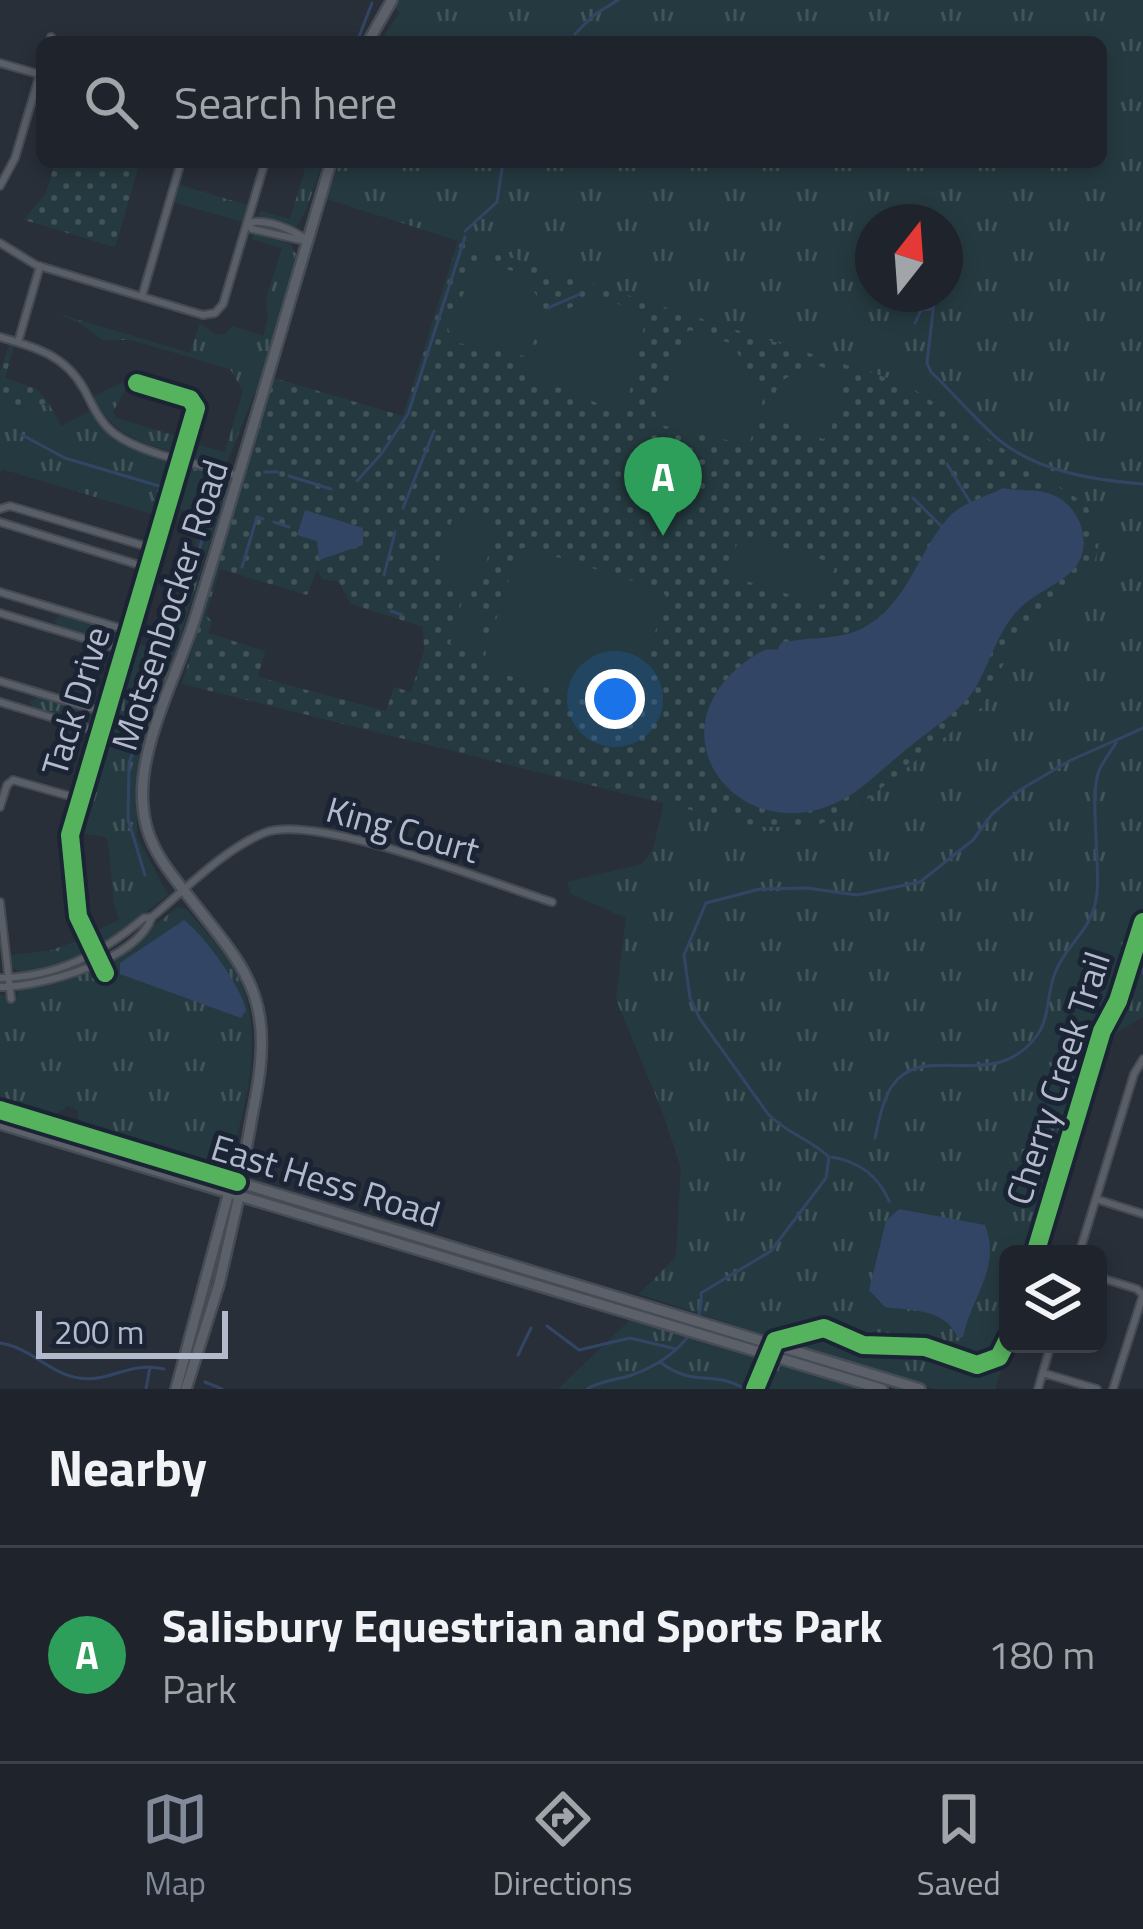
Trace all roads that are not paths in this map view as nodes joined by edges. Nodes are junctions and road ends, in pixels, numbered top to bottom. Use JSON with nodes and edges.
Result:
{"nodes":[{"id":1,"x":392,"y":0,"type":"edge"},
{"id":2,"x":371,"y":36,"type":"edge"},
{"id":3,"x":0,"y":63,"type":"edge"},
{"id":4,"x":36,"y":71,"type":"edge"},
{"id":5,"x":36,"y":89,"type":"edge"},
{"id":6,"x":179,"y":168,"type":"edge"},
{"id":7,"x":263,"y":168,"type":"edge"},
{"id":8,"x":330,"y":168,"type":"edge"},
{"id":9,"x":0,"y":186,"type":"edge"},
{"id":10,"x":247,"y":223,"type":"junction"},
{"id":11,"x":308,"y":241,"type":"junction"},
{"id":12,"x":0,"y":243,"type":"edge"},
{"id":13,"x":40,"y":266,"type":"junction"},
{"id":14,"x":142,"y":296,"type":"junction"},
{"id":15,"x":0,"y":337,"type":"edge"},
{"id":16,"x":17,"y":342,"type":"junction"},
{"id":17,"x":136,"y":383,"type":"dead end"},
{"id":18,"x":182,"y":459,"type":"junction"},
{"id":19,"x":238,"y":476,"type":"junction"},
{"id":20,"x":0,"y":509,"type":"edge"},
{"id":21,"x":0,"y":522,"type":"edge"},
{"id":22,"x":78,"y":526,"type":"junction"},
{"id":23,"x":72,"y":545,"type":"junction"},
{"id":24,"x":155,"y":549,"type":"junction"},
{"id":25,"x":149,"y":568,"type":"junction"},
{"id":26,"x":0,"y":592,"type":"edge"},
{"id":27,"x":53,"y":608,"type":"junction"},
{"id":28,"x":0,"y":613,"type":"edge"},
{"id":29,"x":47,"y":627,"type":"junction"},
{"id":30,"x":130,"y":631,"type":"junction"},
{"id":31,"x":124,"y":650,"type":"junction"},
{"id":32,"x":0,"y":681,"type":"edge"},
{"id":33,"x":29,"y":690,"type":"junction"},
{"id":34,"x":0,"y":702,"type":"edge"},
{"id":35,"x":23,"y":709,"type":"junction"},
{"id":36,"x":106,"y":713,"type":"junction"},
{"id":37,"x":100,"y":732,"type":"junction"},
{"id":38,"x":80,"y":799,"type":"junction"},
{"id":39,"x":0,"y":807,"type":"edge"},
{"id":40,"x":184,"y":890,"type":"junction"},
{"id":41,"x":0,"y":902,"type":"edge"},
{"id":42,"x":552,"y":902,"type":"dead end"},
{"id":43,"x":97,"y":958,"type":"junction"},
{"id":44,"x":105,"y":973,"type":"dead end"},
{"id":45,"x":4,"y":983,"type":"edge"},
{"id":46,"x":11,"y":1000,"type":"dead end"},
{"id":47,"x":1143,"y":1059,"type":"edge"},
{"id":48,"x":0,"y":1110,"type":"edge"},
{"id":49,"x":0,"y":1124,"type":"edge"},
{"id":50,"x":237,"y":1181,"type":"junction"},
{"id":51,"x":235,"y":1194,"type":"junction"},
{"id":52,"x":1096,"y":1199,"type":"junction"},
{"id":53,"x":1143,"y":1214,"type":"edge"},
{"id":54,"x":1082,"y":1245,"type":"edge"},
{"id":55,"x":1107,"y":1279,"type":"edge"},
{"id":56,"x":635,"y":1306,"type":"junction"},
{"id":57,"x":1049,"y":1353,"type":"edge"},
{"id":58,"x":818,"y":1364,"type":"junction"},
{"id":59,"x":1042,"y":1373,"type":"junction"},
{"id":60,"x":176,"y":1389,"type":"edge"},
{"id":61,"x":186,"y":1389,"type":"edge"},
{"id":62,"x":882,"y":1389,"type":"edge"},
{"id":63,"x":920,"y":1389,"type":"edge"},
{"id":64,"x":1038,"y":1389,"type":"edge"},
{"id":65,"x":1097,"y":1389,"type":"edge"},
{"id":66,"x":1114,"y":1389,"type":"edge"}],
"edges":[{"from":1,"to":2,"type":"main road"},
{"from":3,"to":4,"type":"street"},
{"from":5,"to":9,"type":"street"},
{"from":6,"to":14,"type":"street"},
{"from":7,"to":10,"type":"street"},
{"from":8,"to":11,"type":"main road","name":"Motsenbocker Road"},
{"from":10,"to":11,"type":"street"},
{"from":10,"to":14,"type":"street"},
{"from":11,"to":19,"type":"main road","name":"Motsenbocker Road"},
{"from":12,"to":13,"type":"street"},
{"from":13,"to":14,"type":"street"},
{"from":13,"to":16,"type":"street"},
{"from":15,"to":16,"type":"street"},
{"from":16,"to":18,"type":"street"},
{"from":17,"to":18,"type":"street","name":"Tack Drive"},
{"from":18,"to":19,"type":"street"},
{"from":18,"to":24,"type":"street","name":"Tack Drive"},
{"from":19,"to":40,"type":"main road","name":"Motsenbocker Road"},
{"from":20,"to":22,"type":"street"},
{"from":21,"to":23,"type":"street"},
{"from":22,"to":23,"type":"street"},
{"from":22,"to":24,"type":"street"},
{"from":23,"to":25,"type":"street"},
{"from":24,"to":25,"type":"street","name":"Tack Drive"},
{"from":25,"to":30,"type":"street","name":"Tack Drive"},
{"from":26,"to":27,"type":"street"},
{"from":27,"to":29,"type":"street"},
{"from":27,"to":30,"type":"street"},
{"from":28,"to":29,"type":"street"},
{"from":29,"to":31,"type":"street"},
{"from":30,"to":31,"type":"street","name":"Tack Drive"},
{"from":31,"to":36,"type":"street","name":"Tack Drive"},
{"from":32,"to":33,"type":"street"},
{"from":33,"to":35,"type":"street"},
{"from":33,"to":36,"type":"street"},
{"from":34,"to":35,"type":"street"},
{"from":35,"to":37,"type":"street"},
{"from":36,"to":37,"type":"street","name":"Tack Drive"},
{"from":37,"to":38,"type":"street","name":"Tack Drive"},
{"from":38,"to":39,"type":"street"},
{"from":38,"to":43,"type":"street","name":"Tack Drive"},
{"from":40,"to":42,"type":"street","name":"King Court"},
{"from":40,"to":43,"type":"street","name":"King Court"},
{"from":40,"to":50,"type":"main road","name":"Motsenbocker Road"},
{"from":41,"to":45,"type":"street"},
{"from":43,"to":44,"type":"street","name":"Tack Drive"},
{"from":43,"to":45,"type":"street","name":"King Court"},
{"from":45,"to":46,"type":"street"},
{"from":47,"to":52,"type":"street"},
{"from":48,"to":50,"type":"main road","name":"East Hess Road"},
{"from":49,"to":51,"type":"main road","name":"East Hess Road"},
{"from":50,"to":51,"type":"main road","name":"Motsenbocker Road"},
{"from":50,"to":56,"type":"main road","name":"East Hess Road"},
{"from":51,"to":56,"type":"main road","name":"East Hess Road"},
{"from":51,"to":60,"type":"main road","name":"Motsenbocker Road"},
{"from":51,"to":61,"type":"main road","name":"Motsenbocker Road"},
{"from":52,"to":53,"type":"street"},
{"from":52,"to":54,"type":"street"},
{"from":55,"to":66,"type":"street"},
{"from":56,"to":58,"type":"main road"},
{"from":57,"to":59,"type":"street"},
{"from":58,"to":62,"type":"main road"},
{"from":58,"to":63,"type":"main road"},
{"from":59,"to":64,"type":"street"},
{"from":59,"to":65,"type":"street"}]}
